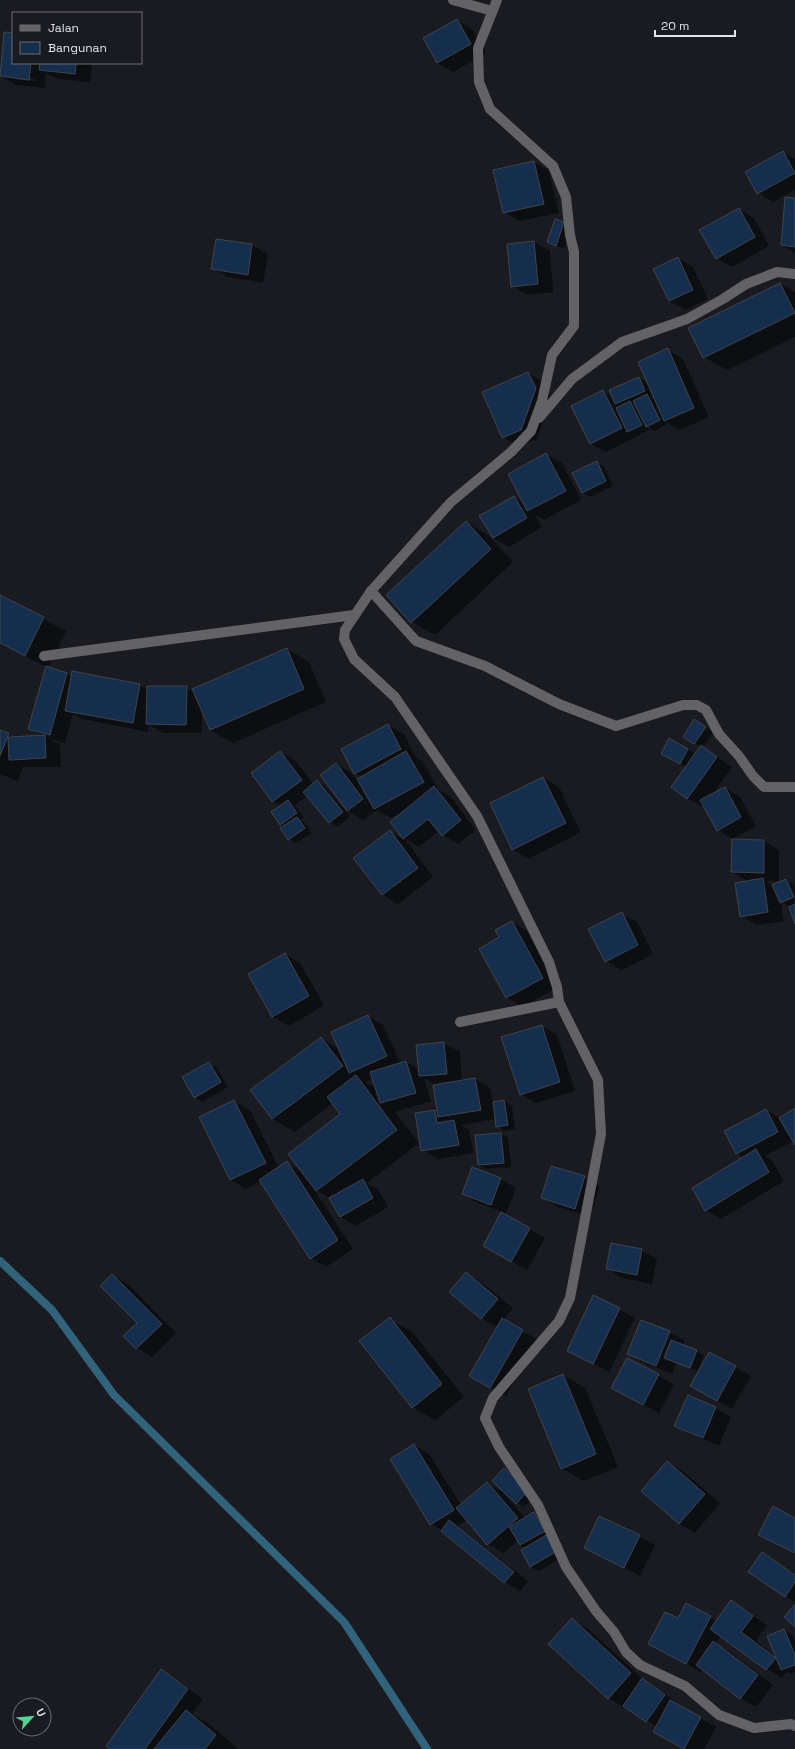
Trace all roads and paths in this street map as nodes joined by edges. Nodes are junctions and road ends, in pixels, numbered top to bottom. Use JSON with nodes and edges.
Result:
{"nodes":[{"id":1,"x":453,"y":0,"type":"edge"},
{"id":2,"x":497,"y":0,"type":"edge"},
{"id":3,"x":492,"y":11,"type":"junction"},
{"id":4,"x":795,"y":274,"type":"edge"},
{"id":5,"x":535,"y":423,"type":"junction"},
{"id":6,"x":371,"y":591,"type":"junction"},
{"id":7,"x":354,"y":615,"type":"junction"},
{"id":8,"x":44,"y":656,"type":"dead end"},
{"id":9,"x":795,"y":788,"type":"edge"},
{"id":10,"x":559,"y":1002,"type":"junction"},
{"id":11,"x":460,"y":1022,"type":"dead end"},
{"id":12,"x":795,"y":1726,"type":"edge"}],
"edges":[{"from":1,"to":3,"type":"street"},
{"from":2,"to":3,"type":"street"},
{"from":3,"to":5,"type":"street"},
{"from":4,"to":5,"type":"street"},
{"from":5,"to":6,"type":"street"},
{"from":6,"to":7,"type":"street"},
{"from":6,"to":9,"type":"street"},
{"from":7,"to":8,"type":"street"},
{"from":7,"to":10,"type":"street"},
{"from":10,"to":11,"type":"street"},
{"from":10,"to":12,"type":"street"}]}
